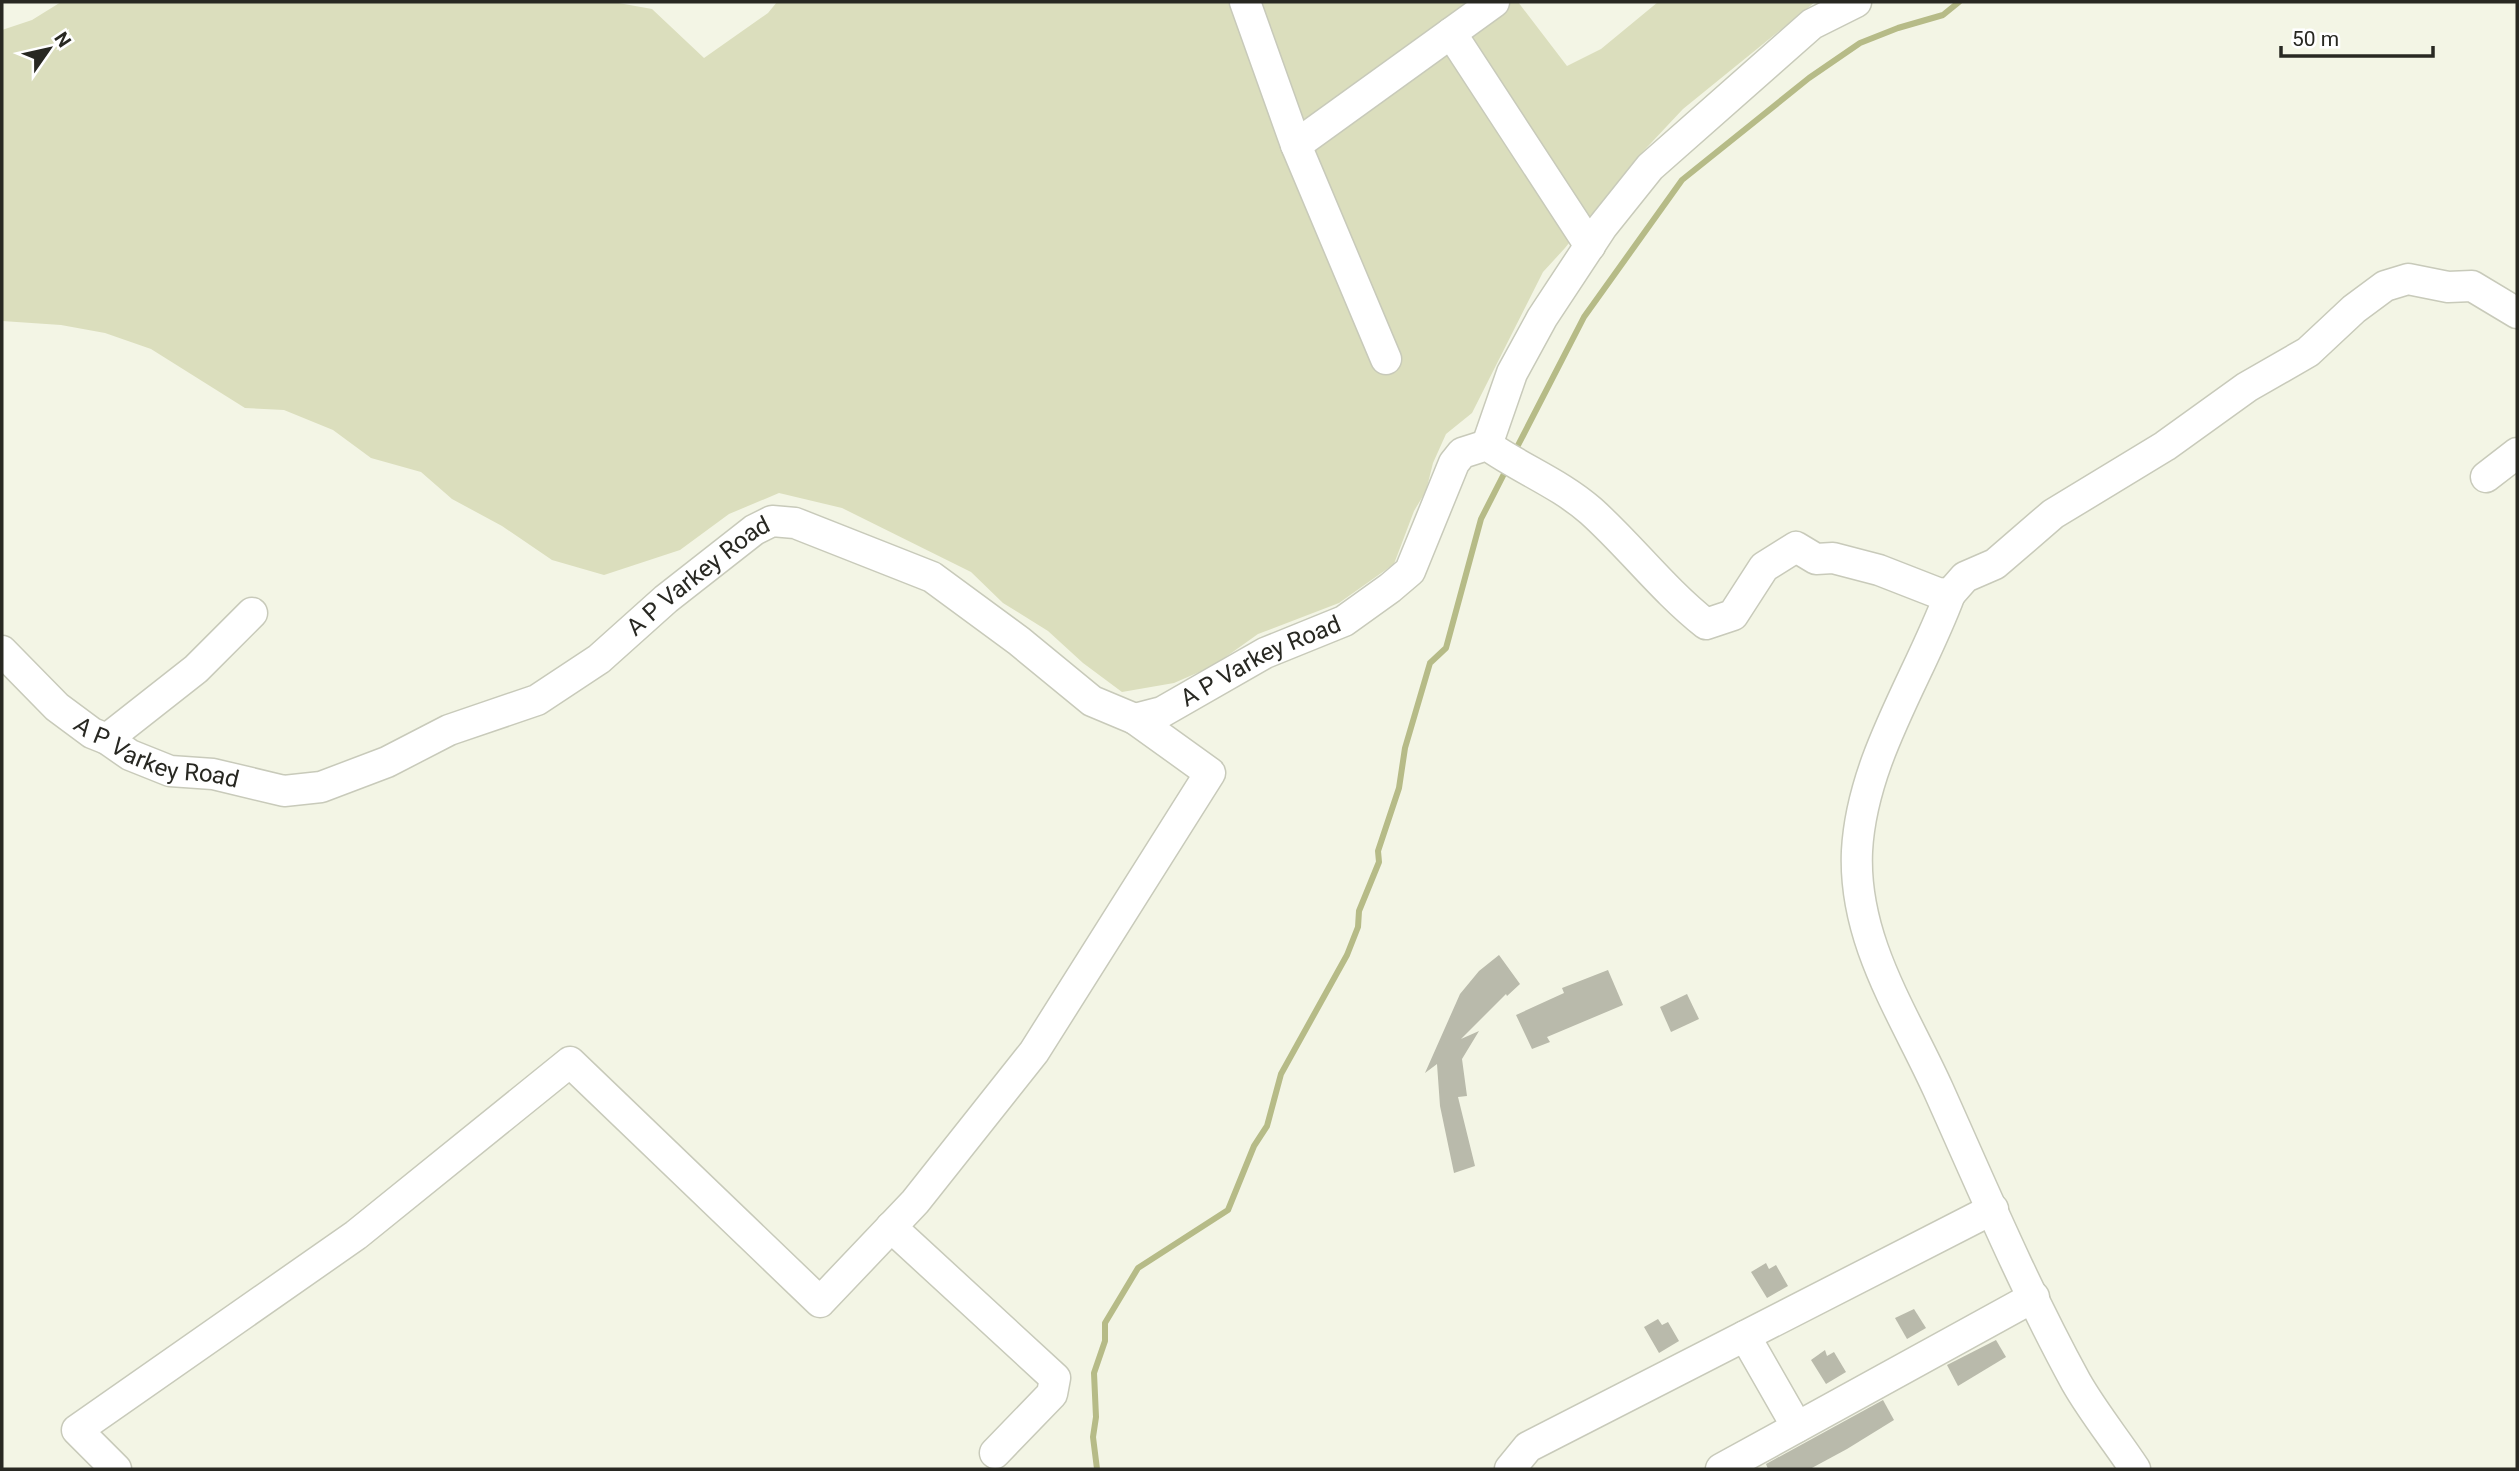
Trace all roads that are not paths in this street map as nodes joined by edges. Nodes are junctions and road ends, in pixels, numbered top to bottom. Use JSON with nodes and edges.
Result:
{"nodes":[{"id":1,"x":1245,"y":2,"type":"edge"},
{"id":2,"x":1494,"y":2,"type":"edge"},
{"id":3,"x":1856,"y":2,"type":"edge"},
{"id":4,"x":1451,"y":33,"type":"junction"},
{"id":5,"x":1296,"y":145,"type":"junction"},
{"id":6,"x":1590,"y":246,"type":"junction"},
{"id":7,"x":2517,"y":313,"type":"edge"},
{"id":8,"x":1386,"y":359,"type":"dead end"},
{"id":9,"x":2517,"y":453,"type":"edge"},
{"id":10,"x":1496,"y":454,"type":"junction"},
{"id":11,"x":2486,"y":477,"type":"dead end"},
{"id":12,"x":1951,"y":594,"type":"junction"},
{"id":13,"x":252,"y":613,"type":"dead end"},
{"id":14,"x":2,"y":651,"type":"edge"},
{"id":15,"x":1135,"y":719,"type":"junction"},
{"id":16,"x":107,"y":738,"type":"junction"},
{"id":17,"x":1993,"y":1209,"type":"junction"},
{"id":18,"x":891,"y":1227,"type":"junction"},
{"id":19,"x":2034,"y":1297,"type":"junction"},
{"id":20,"x":1745,"y":1336,"type":"junction"},
{"id":21,"x":1797,"y":1427,"type":"junction"},
{"id":22,"x":995,"y":1453,"type":"dead end"},
{"id":23,"x":116,"y":1469,"type":"edge"},
{"id":24,"x":1510,"y":1469,"type":"edge"},
{"id":25,"x":1721,"y":1469,"type":"edge"},
{"id":26,"x":2136,"y":1469,"type":"edge"}],
"edges":[{"from":1,"to":5,"type":"street"},
{"from":2,"to":4,"type":"street"},
{"from":3,"to":6,"type":"street"},
{"from":4,"to":5,"type":"street"},
{"from":4,"to":6,"type":"street"},
{"from":5,"to":8,"type":"street"},
{"from":6,"to":10,"type":"street"},
{"from":7,"to":12,"type":"street"},
{"from":9,"to":11,"type":"street"},
{"from":10,"to":12,"type":"street"},
{"from":10,"to":15,"type":"street","name":"A P Varkey Road"},
{"from":12,"to":17,"type":"street"},
{"from":13,"to":16,"type":"street"},
{"from":14,"to":16,"type":"street","name":"A P Varkey Road"},
{"from":15,"to":16,"type":"street","name":"A P Varkey Road"},
{"from":15,"to":18,"type":"street"},
{"from":17,"to":19,"type":"street"},
{"from":17,"to":20,"type":"street"},
{"from":18,"to":22,"type":"street"},
{"from":18,"to":23,"type":"street"},
{"from":19,"to":21,"type":"street"},
{"from":19,"to":26,"type":"street"},
{"from":20,"to":21,"type":"street"},
{"from":20,"to":24,"type":"street"},
{"from":21,"to":25,"type":"street"}]}
